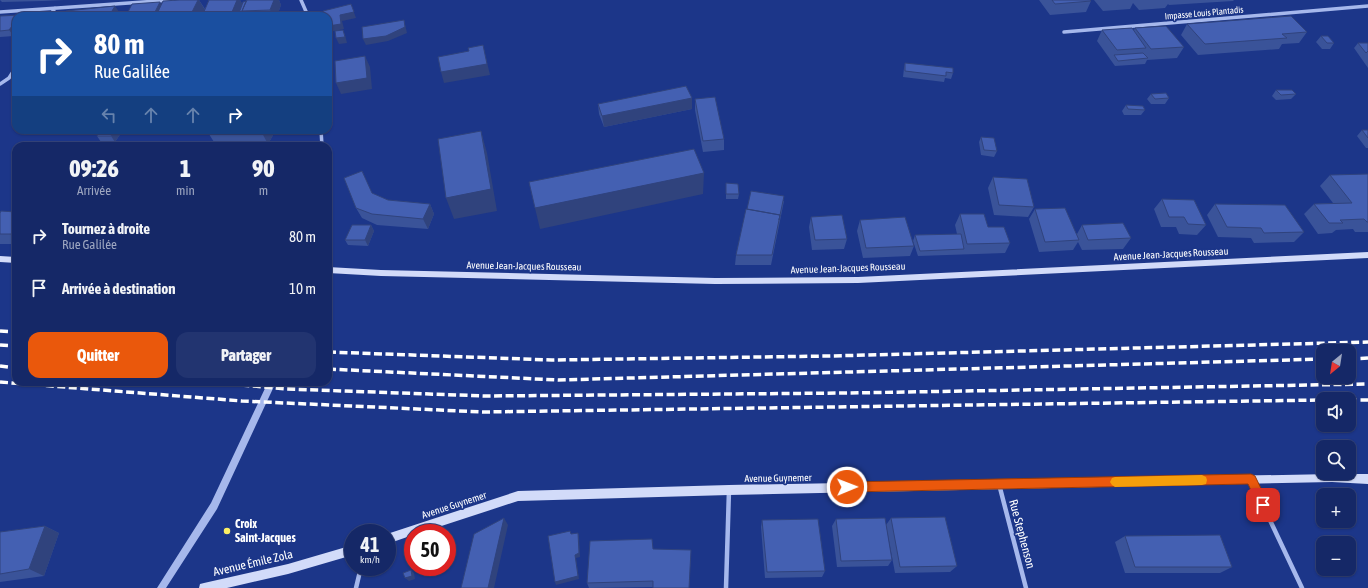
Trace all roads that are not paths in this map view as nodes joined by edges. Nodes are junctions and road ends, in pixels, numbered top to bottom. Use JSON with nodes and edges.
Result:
{"nodes":[{"id":1,"x":172,"y":0,"type":"edge"},
{"id":2,"x":301,"y":0,"type":"edge"},
{"id":3,"x":1368,"y":6,"type":"edge"},
{"id":4,"x":55,"y":8,"type":"junction"},
{"id":5,"x":0,"y":12,"type":"edge"},
{"id":6,"x":52,"y":12,"type":"edge"},
{"id":7,"x":306,"y":12,"type":"edge"},
{"id":8,"x":1064,"y":32,"type":"dead end"},
{"id":9,"x":12,"y":72,"type":"edge"},
{"id":10,"x":0,"y":84,"type":"edge"},
{"id":11,"x":1368,"y":255,"type":"edge"},
{"id":12,"x":0,"y":259,"type":"edge"},
{"id":13,"x":12,"y":260,"type":"edge"},
{"id":14,"x":332,"y":270,"type":"edge"},
{"id":15,"x":270,"y":386,"type":"edge"},
{"id":16,"x":1251,"y":479,"type":"junction"},
{"id":17,"x":1368,"y":479,"type":"edge"},
{"id":18,"x":999,"y":484,"type":"junction"},
{"id":19,"x":729,"y":490,"type":"junction"},
{"id":20,"x":396,"y":536,"type":"edge"},
{"id":21,"x":344,"y":553,"type":"edge"},
{"id":22,"x":359,"y":576,"type":"edge"},
{"id":23,"x":162,"y":588,"type":"edge"},
{"id":24,"x":204,"y":588,"type":"edge"},
{"id":25,"x":356,"y":588,"type":"edge"},
{"id":26,"x":726,"y":588,"type":"edge"},
{"id":27,"x":1026,"y":588,"type":"edge"},
{"id":28,"x":1302,"y":588,"type":"edge"}],
"edges":[{"from":1,"to":4,"type":"street"},
{"from":2,"to":7,"type":"street"},
{"from":3,"to":8,"type":"street","name":"Impasse Louis Plantadis"},
{"from":4,"to":5,"type":"street"},
{"from":4,"to":6,"type":"street"},
{"from":9,"to":10,"type":"street"},
{"from":11,"to":14,"type":"main road","name":"Avenue Jean-Jacques Rousseau"},
{"from":12,"to":13,"type":"main road"},
{"from":15,"to":23,"type":"street"},
{"from":16,"to":17,"type":"main road","name":"Avenue Guynemer"},
{"from":16,"to":18,"type":"main road","name":"Avenue Guynemer"},
{"from":16,"to":28,"type":"street"},
{"from":18,"to":19,"type":"main road","name":"Avenue Guynemer"},
{"from":18,"to":27,"type":"street","name":"Rue Stephenson"},
{"from":19,"to":20,"type":"main road","name":"Avenue Guynemer"},
{"from":19,"to":26,"type":"street"},
{"from":21,"to":24,"type":"main road","name":"Avenue Émile Zola"},
{"from":22,"to":25,"type":"street"}]}
